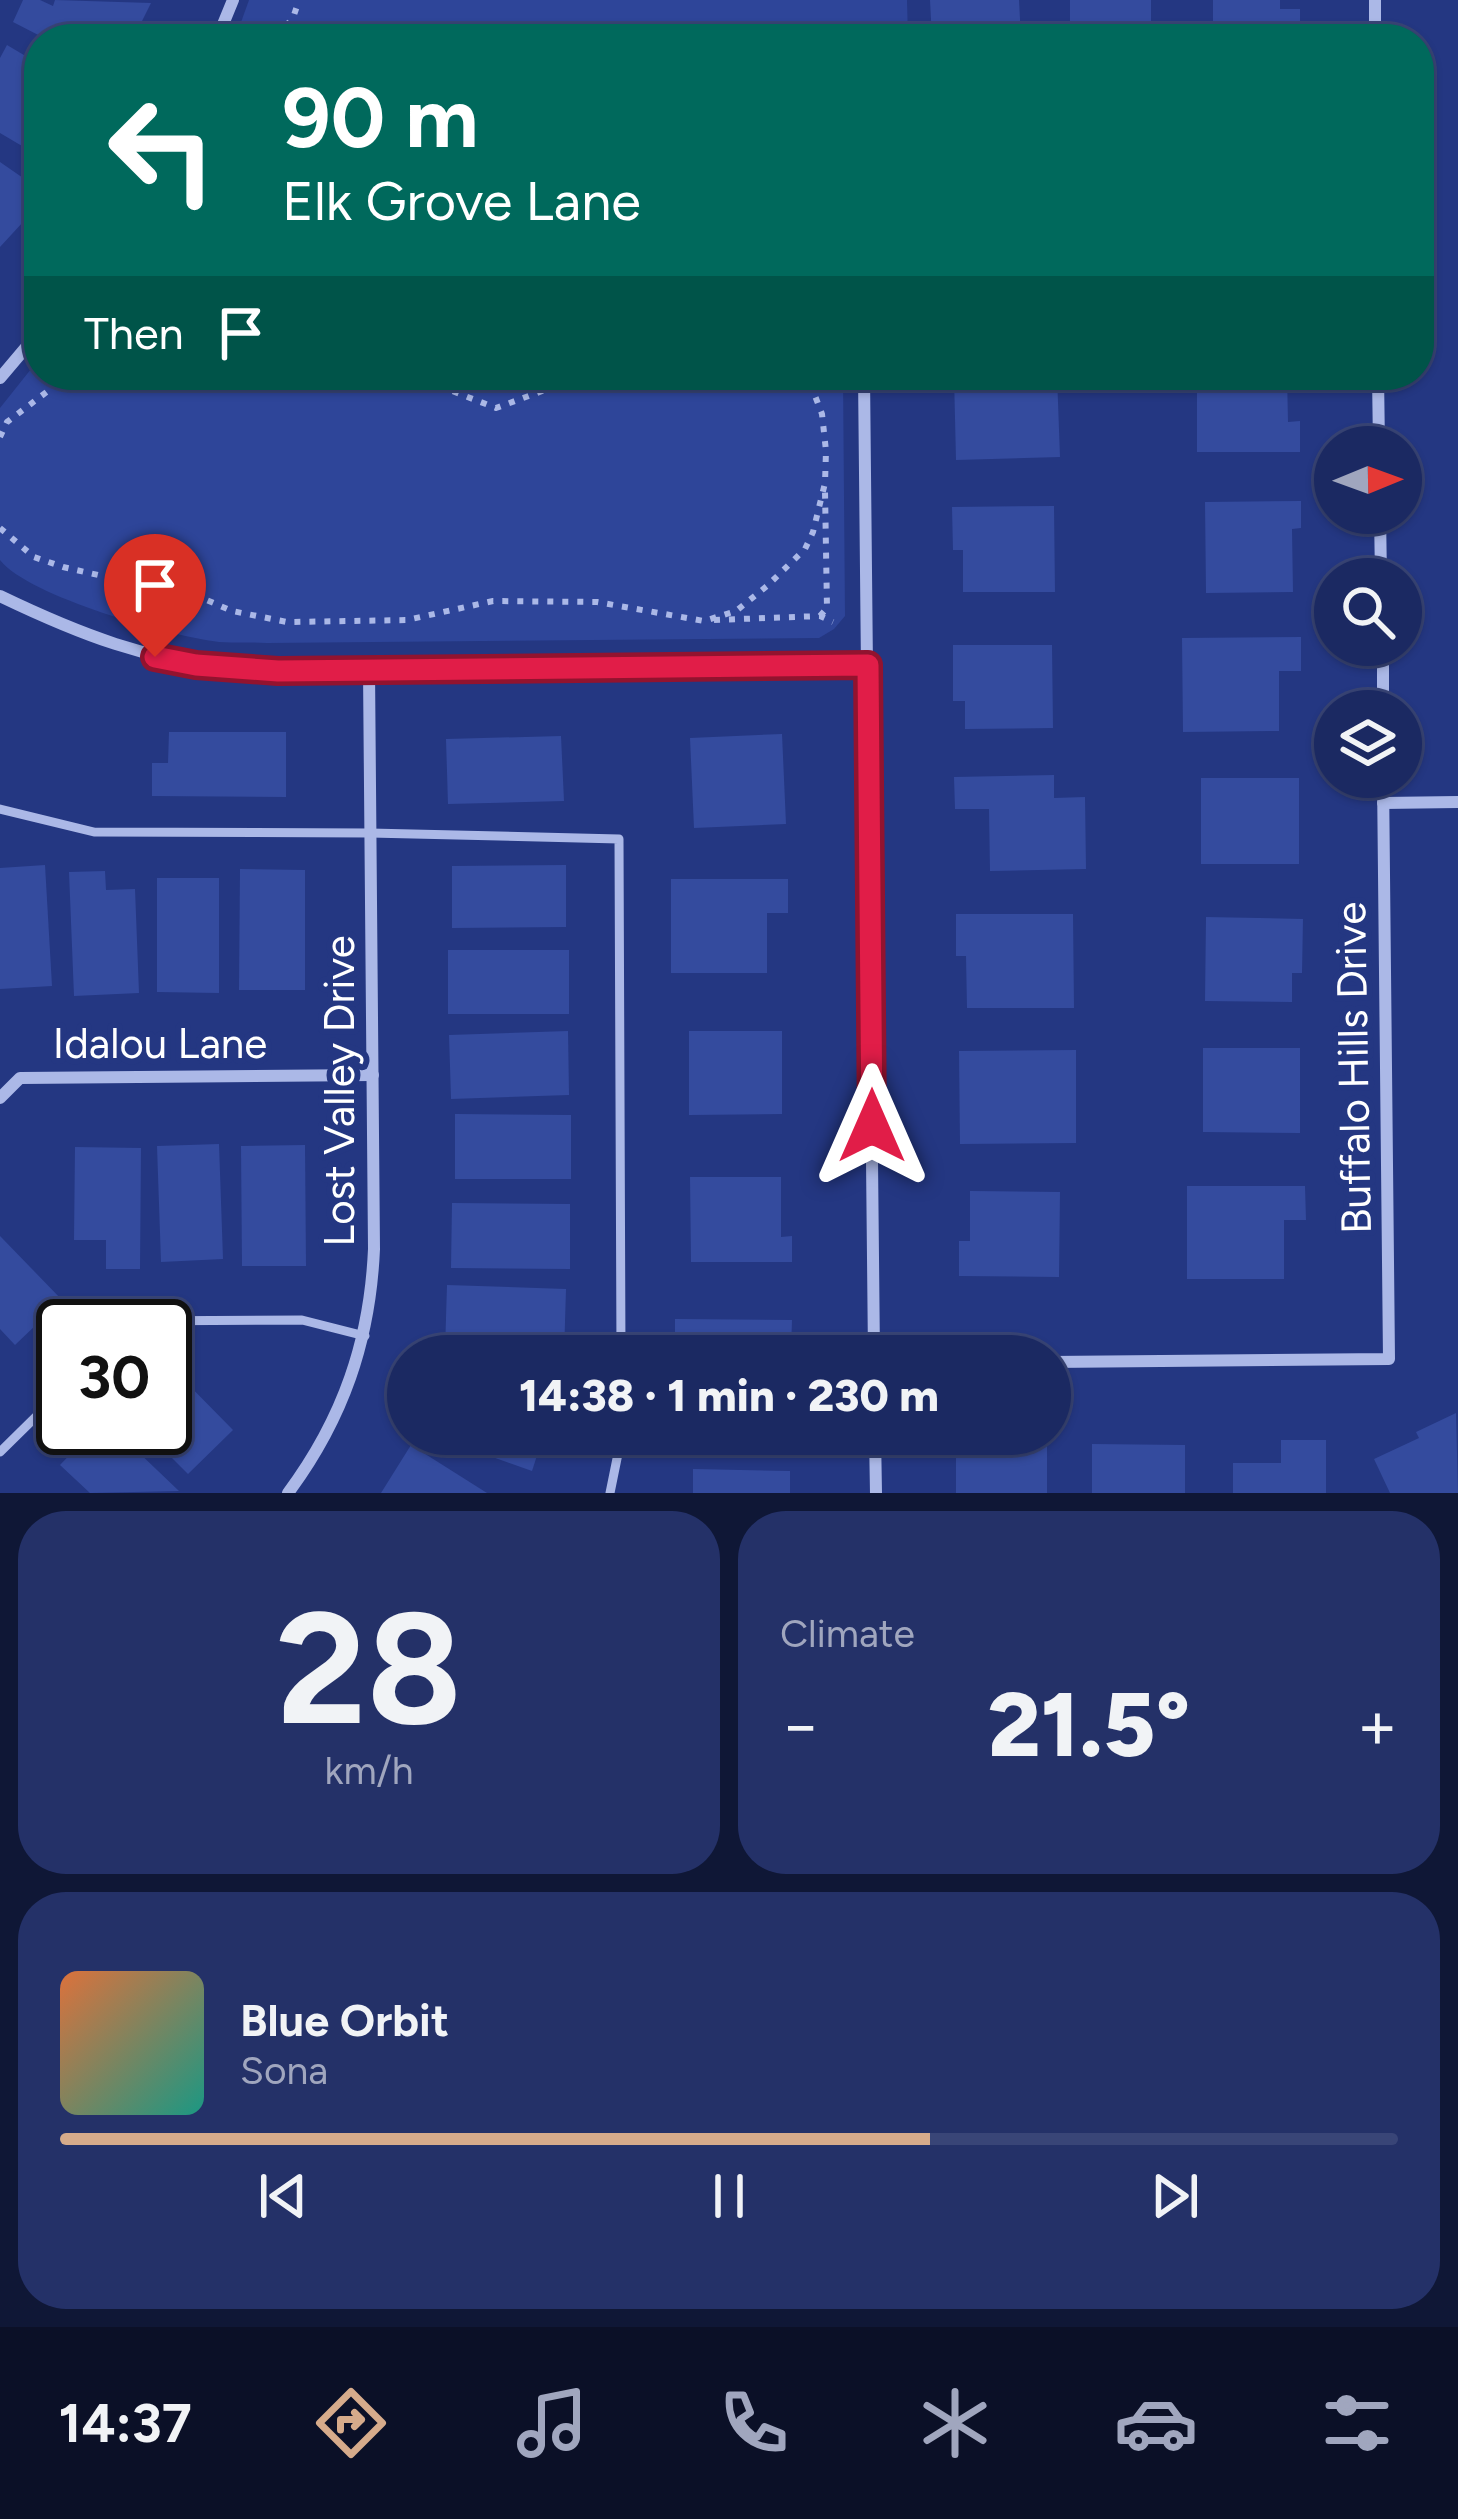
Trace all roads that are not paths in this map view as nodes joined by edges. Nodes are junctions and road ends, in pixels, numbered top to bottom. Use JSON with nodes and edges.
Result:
{"nodes":[{"id":1,"x":24,"y":350,"type":"edge"},
{"id":2,"x":0,"y":378,"type":"edge"},
{"id":3,"x":864,"y":390,"type":"edge"},
{"id":4,"x":1378,"y":390,"type":"edge"},
{"id":5,"x":1379,"y":426,"type":"edge"},
{"id":6,"x":0,"y":595,"type":"edge"},
{"id":7,"x":868,"y":665,"type":"junction"},
{"id":8,"x":369,"y":670,"type":"junction"},
{"id":9,"x":1383,"y":798,"type":"edge"},
{"id":10,"x":1458,"y":802,"type":"edge"},
{"id":11,"x":1383,"y":803,"type":"junction"},
{"id":12,"x":0,"y":809,"type":"edge"},
{"id":13,"x":370,"y":832,"type":"junction"},
{"id":14,"x":373,"y":1075,"type":"junction"},
{"id":15,"x":0,"y":1098,"type":"edge"},
{"id":16,"x":192,"y":1319,"type":"edge"},
{"id":17,"x":621,"y":1335,"type":"edge"},
{"id":18,"x":874,"y":1335,"type":"edge"},
{"id":19,"x":364,"y":1336,"type":"junction"},
{"id":20,"x":1071,"y":1362,"type":"edge"},
{"id":21,"x":36,"y":1417,"type":"edge"},
{"id":22,"x":0,"y":1452,"type":"edge"},
{"id":23,"x":618,"y":1455,"type":"edge"},
{"id":24,"x":875,"y":1455,"type":"edge"},
{"id":25,"x":288,"y":1493,"type":"edge"},
{"id":26,"x":610,"y":1493,"type":"edge"},
{"id":27,"x":875,"y":1493,"type":"edge"}],
"edges":[{"from":1,"to":2,"type":"street"},
{"from":3,"to":7,"type":"street"},
{"from":4,"to":5,"type":"street"},
{"from":6,"to":8,"type":"street"},
{"from":7,"to":8,"type":"street"},
{"from":7,"to":18,"type":"street"},
{"from":8,"to":13,"type":"street","name":"Lost Valley Drive"},
{"from":9,"to":11,"type":"street","name":"Buffalo Hills Drive"},
{"from":10,"to":11,"type":"street"},
{"from":11,"to":20,"type":"street","name":"Buffalo Hills Drive"},
{"from":12,"to":13,"type":"lane"},
{"from":13,"to":14,"type":"street","name":"Lost Valley Drive"},
{"from":13,"to":17,"type":"lane"},
{"from":14,"to":15,"type":"street","name":"Idalou Lane"},
{"from":14,"to":19,"type":"street","name":"Lost Valley Drive"},
{"from":16,"to":19,"type":"lane"},
{"from":19,"to":25,"type":"street","name":"Lost Valley Drive"},
{"from":21,"to":22,"type":"lane"},
{"from":23,"to":26,"type":"lane"},
{"from":24,"to":27,"type":"street"}]}
